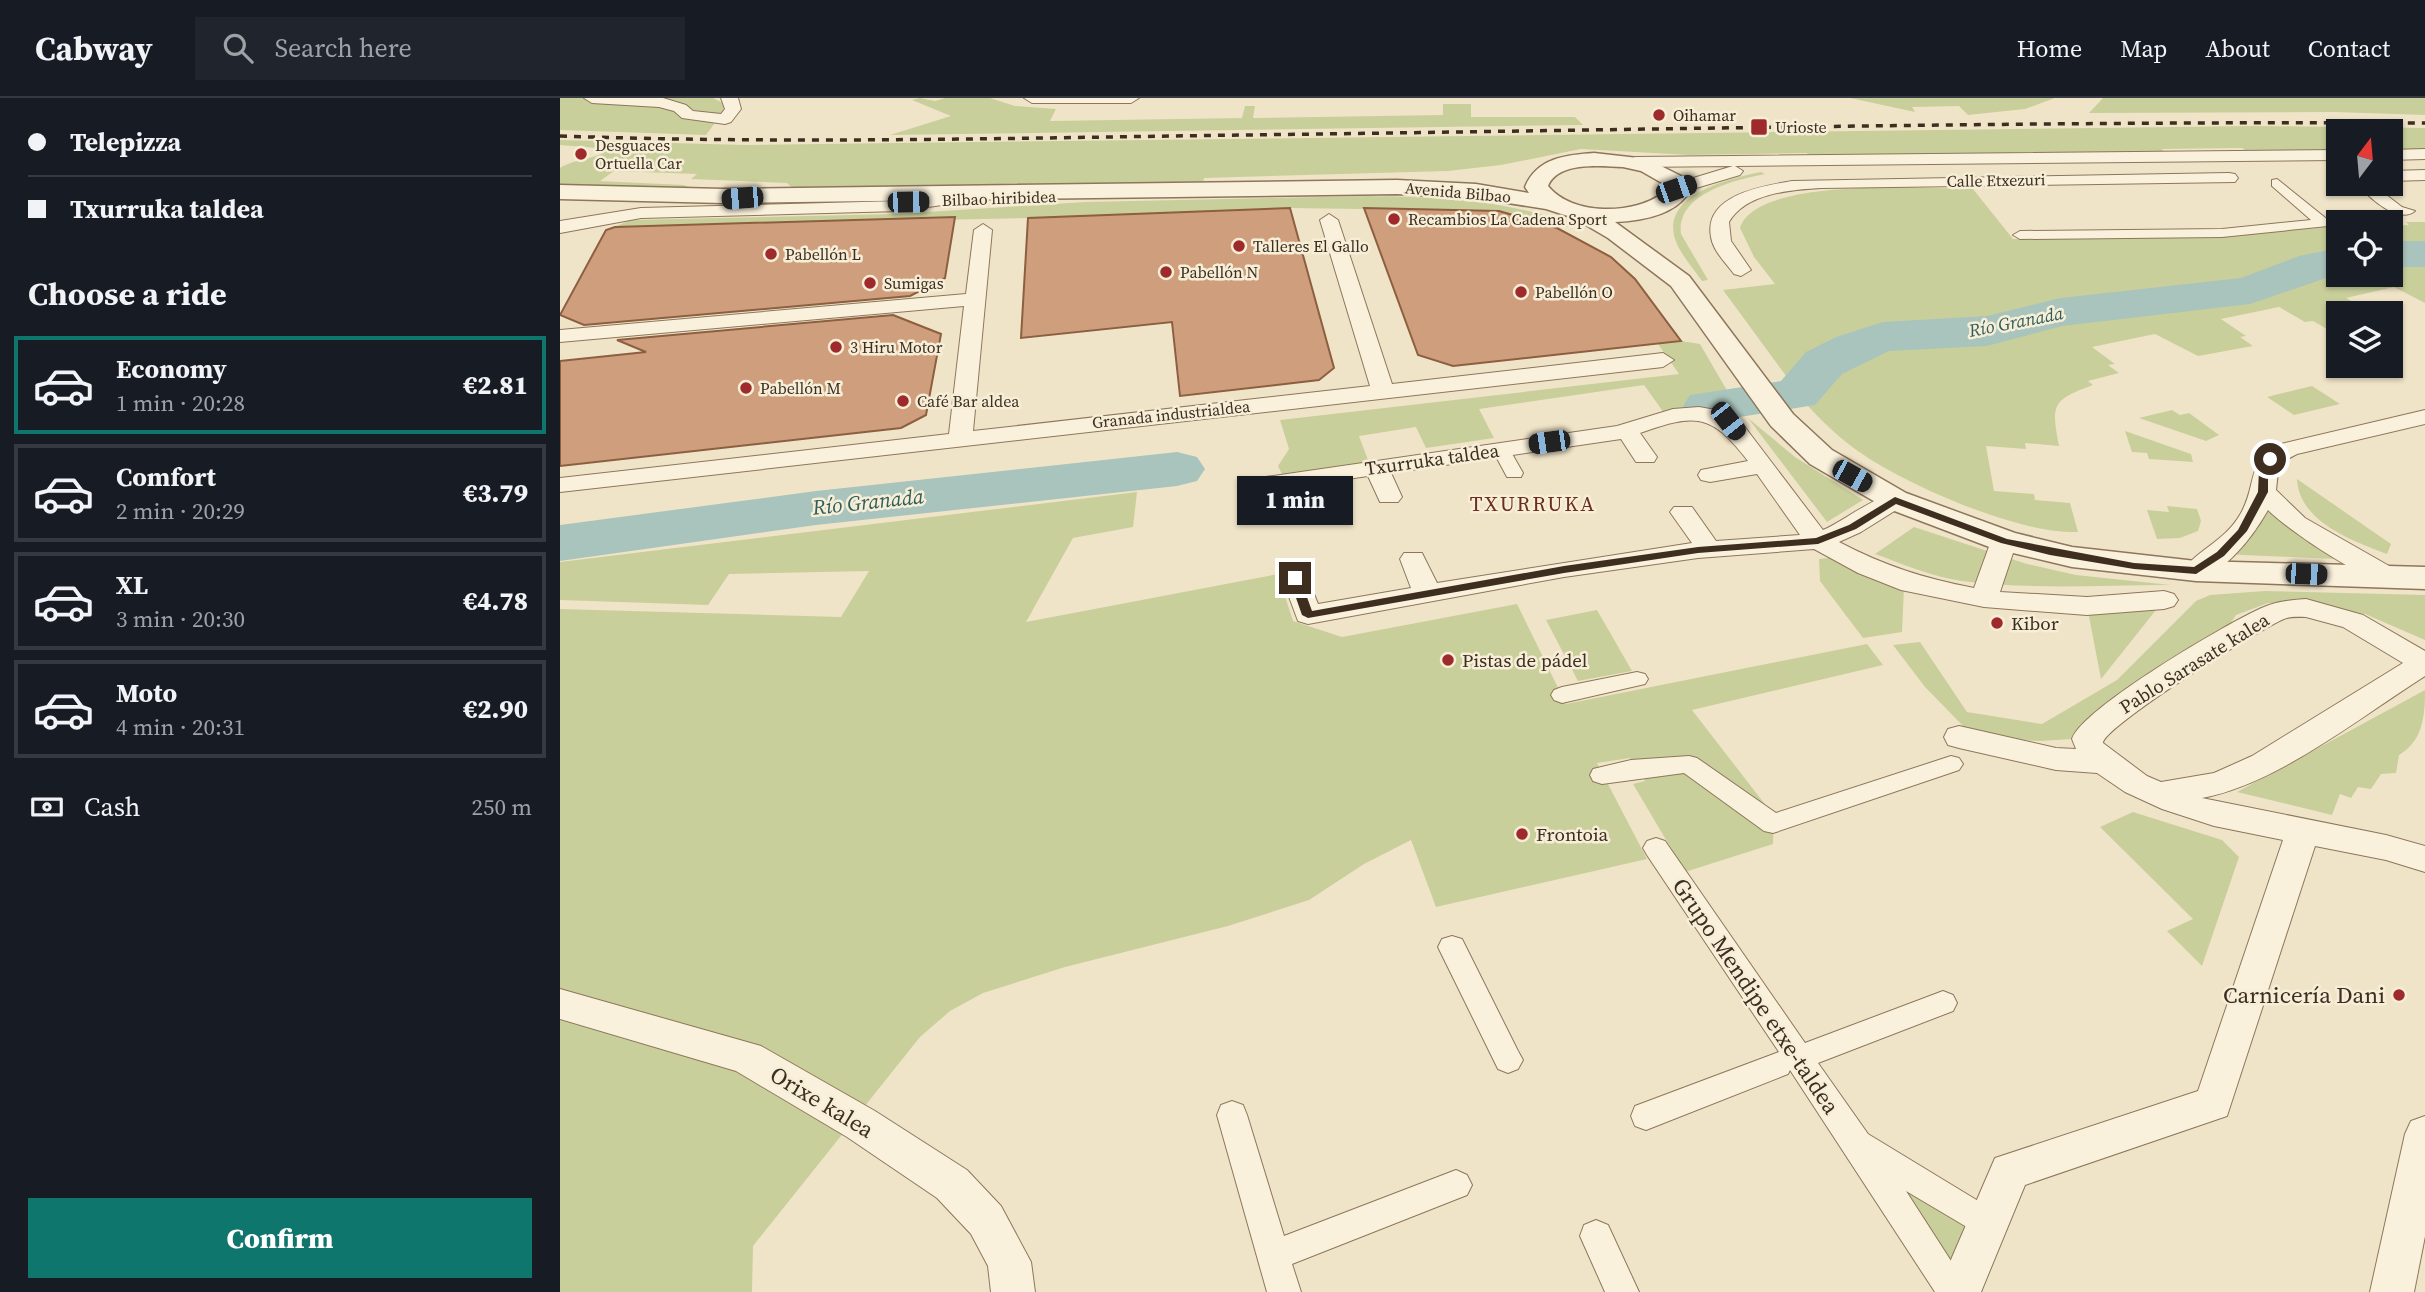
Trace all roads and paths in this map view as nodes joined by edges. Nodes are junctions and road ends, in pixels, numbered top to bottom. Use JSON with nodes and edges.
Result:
{"nodes":[{"id":1,"x":592,"y":98,"type":"edge"},
{"id":2,"x":729,"y":98,"type":"edge"},
{"id":3,"x":1032,"y":98,"type":"edge"},
{"id":4,"x":1131,"y":98,"type":"edge"},
{"id":5,"x":2425,"y":154,"type":"edge"},
{"id":6,"x":2326,"y":155,"type":"edge"},
{"id":7,"x":2403,"y":155,"type":"edge"},
{"id":8,"x":1940,"y":160,"type":"junction"},
{"id":9,"x":1635,"y":162,"type":"junction"},
{"id":10,"x":1779,"y":163,"type":"junction"},
{"id":11,"x":1559,"y":166,"type":"junction"},
{"id":12,"x":2425,"y":175,"type":"edge"},
{"id":13,"x":2403,"y":176,"type":"edge"},
{"id":14,"x":2297,"y":177,"type":"dead end"},
{"id":15,"x":1955,"y":181,"type":"junction"},
{"id":16,"x":2277,"y":183,"type":"dead end"},
{"id":17,"x":1397,"y":187,"type":"junction"},
{"id":18,"x":1185,"y":191,"type":"junction"},
{"id":19,"x":1672,"y":195,"type":"junction"},
{"id":20,"x":2380,"y":196,"type":"edge"},
{"id":21,"x":936,"y":201,"type":"junction"},
{"id":22,"x":1549,"y":203,"type":"junction"},
{"id":23,"x":561,"y":207,"type":"edge"},
{"id":24,"x":2407,"y":211,"type":"dead end"},
{"id":25,"x":1582,"y":213,"type":"junction"},
{"id":26,"x":620,"y":215,"type":"junction"},
{"id":27,"x":1329,"y":220,"type":"dead end"},
{"id":28,"x":983,"y":230,"type":"dead end"},
{"id":29,"x":2020,"y":235,"type":"dead end"},
{"id":30,"x":560,"y":240,"type":"edge"},
{"id":31,"x":1741,"y":270,"type":"dead end"},
{"id":32,"x":1680,"y":281,"type":"junction"},
{"id":33,"x":975,"y":299,"type":"junction"},
{"id":34,"x":901,"y":306,"type":"junction"},
{"id":35,"x":972,"y":331,"type":"junction"},
{"id":36,"x":560,"y":336,"type":"edge"},
{"id":37,"x":1663,"y":360,"type":"dead end"},
{"id":38,"x":1382,"y":391,"type":"junction"},
{"id":39,"x":2425,"y":417,"type":"edge"},
{"id":40,"x":1626,"y":430,"type":"junction"},
{"id":41,"x":960,"y":438,"type":"junction"},
{"id":42,"x":1501,"y":449,"type":"junction"},
{"id":43,"x":1645,"y":457,"type":"dead end"},
{"id":44,"x":1762,"y":466,"type":"junction"},
{"id":45,"x":1376,"y":468,"type":"junction"},
{"id":46,"x":1514,"y":473,"type":"dead end"},
{"id":47,"x":1710,"y":475,"type":"dead end"},
{"id":48,"x":560,"y":485,"type":"edge"},
{"id":49,"x":2263,"y":492,"type":"junction"},
{"id":50,"x":1389,"y":497,"type":"dead end"},
{"id":51,"x":1895,"y":500,"type":"junction"},
{"id":52,"x":1683,"y":512,"type":"dead end"},
{"id":53,"x":1277,"y":513,"type":"dead end"},
{"id":54,"x":1818,"y":541,"type":"junction"},
{"id":55,"x":2004,"y":541,"type":"junction"},
{"id":56,"x":1709,"y":549,"type":"junction"},
{"id":57,"x":1413,"y":559,"type":"dead end"},
{"id":58,"x":2196,"y":571,"type":"junction"},
{"id":59,"x":2388,"y":576,"type":"junction"},
{"id":60,"x":1295,"y":578,"type":"dead end"},
{"id":61,"x":2425,"y":578,"type":"edge"},
{"id":62,"x":1427,"y":593,"type":"junction"},
{"id":63,"x":1984,"y":599,"type":"junction"},
{"id":64,"x":2164,"y":600,"type":"dead end"},
{"id":65,"x":2425,"y":664,"type":"edge"},
{"id":66,"x":1637,"y":679,"type":"dead end"},
{"id":67,"x":1562,"y":695,"type":"dead end"},
{"id":68,"x":1955,"y":750,"type":"joint"},
{"id":69,"x":2105,"y":762,"type":"junction"},
{"id":70,"x":1602,"y":775,"type":"dead end"},
{"id":71,"x":2157,"y":794,"type":"junction"},
{"id":72,"x":2303,"y":831,"type":"junction"},
{"id":73,"x":1656,"y":848,"type":"dead end"},
{"id":74,"x":2425,"y":859,"type":"edge"},
{"id":75,"x":1452,"y":947,"type":"dead end"},
{"id":76,"x":1942,"y":1003,"type":"dead end"},
{"id":77,"x":560,"y":1004,"type":"edge"},
{"id":78,"x":1816,"y":1051,"type":"dead end"},
{"id":79,"x":1508,"y":1060,"type":"dead end"},
{"id":80,"x":1778,"y":1065,"type":"dead end"},
{"id":81,"x":1232,"y":1115,"type":"dead end"},
{"id":82,"x":1646,"y":1116,"type":"dead end"},
{"id":83,"x":2425,"y":1134,"type":"edge"},
{"id":84,"x":1857,"y":1144,"type":"junction"},
{"id":85,"x":1456,"y":1185,"type":"dead end"},
{"id":86,"x":1987,"y":1224,"type":"junction"},
{"id":87,"x":1596,"y":1236,"type":"dead end"},
{"id":88,"x":1273,"y":1256,"type":"junction"},
{"id":89,"x":1013,"y":1292,"type":"edge"},
{"id":90,"x":1284,"y":1292,"type":"edge"},
{"id":91,"x":1622,"y":1292,"type":"edge"},
{"id":92,"x":1956,"y":1292,"type":"edge"},
{"id":93,"x":2392,"y":1292,"type":"edge"}],
"edges":[{"from":1,"to":2,"type":"street"},
{"from":3,"to":4,"type":"street"},
{"from":5,"to":7,"type":"street"},
{"from":6,"to":8,"type":"street","name":"Calle Etxezuri"},
{"from":8,"to":10,"type":"street","name":"Calle Etxezuri"},
{"from":8,"to":15,"type":"street"},
{"from":9,"to":10,"type":"street","name":"Calle Etxezuri"},
{"from":9,"to":11,"type":"street","name":"Avenida Bilbao"},
{"from":9,"to":19,"type":"street","name":"Avenida Bilbao"},
{"from":10,"to":19,"type":"street","name":"Calle Etxezuri"},
{"from":11,"to":17,"type":"street","name":"Avenida Bilbao"},
{"from":11,"to":22,"type":"street"},
{"from":12,"to":13,"type":"street"},
{"from":14,"to":15,"type":"street","name":"Calle Etxezuri"},
{"from":15,"to":31,"type":"street","name":"Calle Etxezuri"},
{"from":16,"to":29,"type":"street"},
{"from":17,"to":18,"type":"street","name":"Bilbao hiribidea"},
{"from":17,"to":22,"type":"street","name":"Avenida Bilbao"},
{"from":18,"to":21,"type":"street","name":"Bilbao hiribidea"},
{"from":18,"to":23,"type":"street","name":"Bilbao hiribidea"},
{"from":19,"to":25,"type":"street"},
{"from":19,"to":32,"type":"street"},
{"from":20,"to":24,"type":"street"},
{"from":21,"to":23,"type":"street","name":"Bilbao hiribidea"},
{"from":21,"to":26,"type":"street"},
{"from":22,"to":25,"type":"street","name":"Avenida Bilbao"},
{"from":23,"to":26,"type":"street"},
{"from":25,"to":32,"type":"street"},
{"from":26,"to":30,"type":"street"},
{"from":27,"to":38,"type":"street"},
{"from":28,"to":33,"type":"street"},
{"from":32,"to":51,"type":"street"},
{"from":33,"to":34,"type":"street"},
{"from":33,"to":35,"type":"street"},
{"from":34,"to":35,"type":"street"},
{"from":34,"to":36,"type":"street"},
{"from":35,"to":41,"type":"street"},
{"from":37,"to":38,"type":"street","name":"Granada industrialdea"},
{"from":38,"to":41,"type":"street","name":"Granada industrialdea"},
{"from":39,"to":49,"type":"street"},
{"from":40,"to":42,"type":"street","name":"Txurruka taldea"},
{"from":40,"to":43,"type":"street"},
{"from":40,"to":44,"type":"street","name":"Txurruka taldea"},
{"from":41,"to":48,"type":"street","name":"Granada industrialdea"},
{"from":42,"to":45,"type":"street","name":"Txurruka taldea"},
{"from":42,"to":46,"type":"street"},
{"from":44,"to":47,"type":"street"},
{"from":44,"to":54,"type":"street","name":"Txurruka taldea"},
{"from":45,"to":50,"type":"street"},
{"from":45,"to":53,"type":"street","name":"Txurruka taldea"},
{"from":49,"to":58,"type":"street"},
{"from":49,"to":59,"type":"street"},
{"from":51,"to":54,"type":"street"},
{"from":51,"to":55,"type":"street"},
{"from":52,"to":56,"type":"street"},
{"from":54,"to":56,"type":"street"},
{"from":54,"to":63,"type":"street"},
{"from":55,"to":58,"type":"street"},
{"from":55,"to":63,"type":"street"},
{"from":56,"to":62,"type":"street"},
{"from":57,"to":62,"type":"street"},
{"from":58,"to":59,"type":"street"},
{"from":59,"to":61,"type":"street"},
{"from":60,"to":62,"type":"street"},
{"from":63,"to":64,"type":"street"},
{"from":65,"to":69,"type":"street","name":"Pablo Sarasate kalea"},
{"from":65,"to":71,"type":"street","name":"Pablo Sarasate kalea"},
{"from":66,"to":67,"type":"street"},
{"from":68,"to":69,"type":"street"},
{"from":68,"to":70,"type":"street"},
{"from":69,"to":71,"type":"street","name":"Pablo Sarasate kalea"},
{"from":71,"to":72,"type":"street","name":"Pablo Sarasate kalea"},
{"from":72,"to":74,"type":"street","name":"Pablo Sarasate kalea"},
{"from":72,"to":86,"type":"street"},
{"from":73,"to":84,"type":"street","name":"Grupo Mendipe etxe-taldea"},
{"from":75,"to":79,"type":"street"},
{"from":76,"to":78,"type":"street","name":"Grupo Mendipe etxe-taldea"},
{"from":77,"to":89,"type":"street","name":"Orixe kalea"},
{"from":80,"to":82,"type":"street","name":"Grupo Mendipe etxe-taldea"},
{"from":81,"to":88,"type":"street"},
{"from":83,"to":93,"type":"street"},
{"from":84,"to":86,"type":"street","name":"Grupo Mendipe etxe-taldea"},
{"from":84,"to":92,"type":"street","name":"Grupo Mendipe etxe-taldea"},
{"from":85,"to":88,"type":"street"},
{"from":86,"to":92,"type":"street"},
{"from":87,"to":91,"type":"street"},
{"from":88,"to":90,"type":"street"}]}
